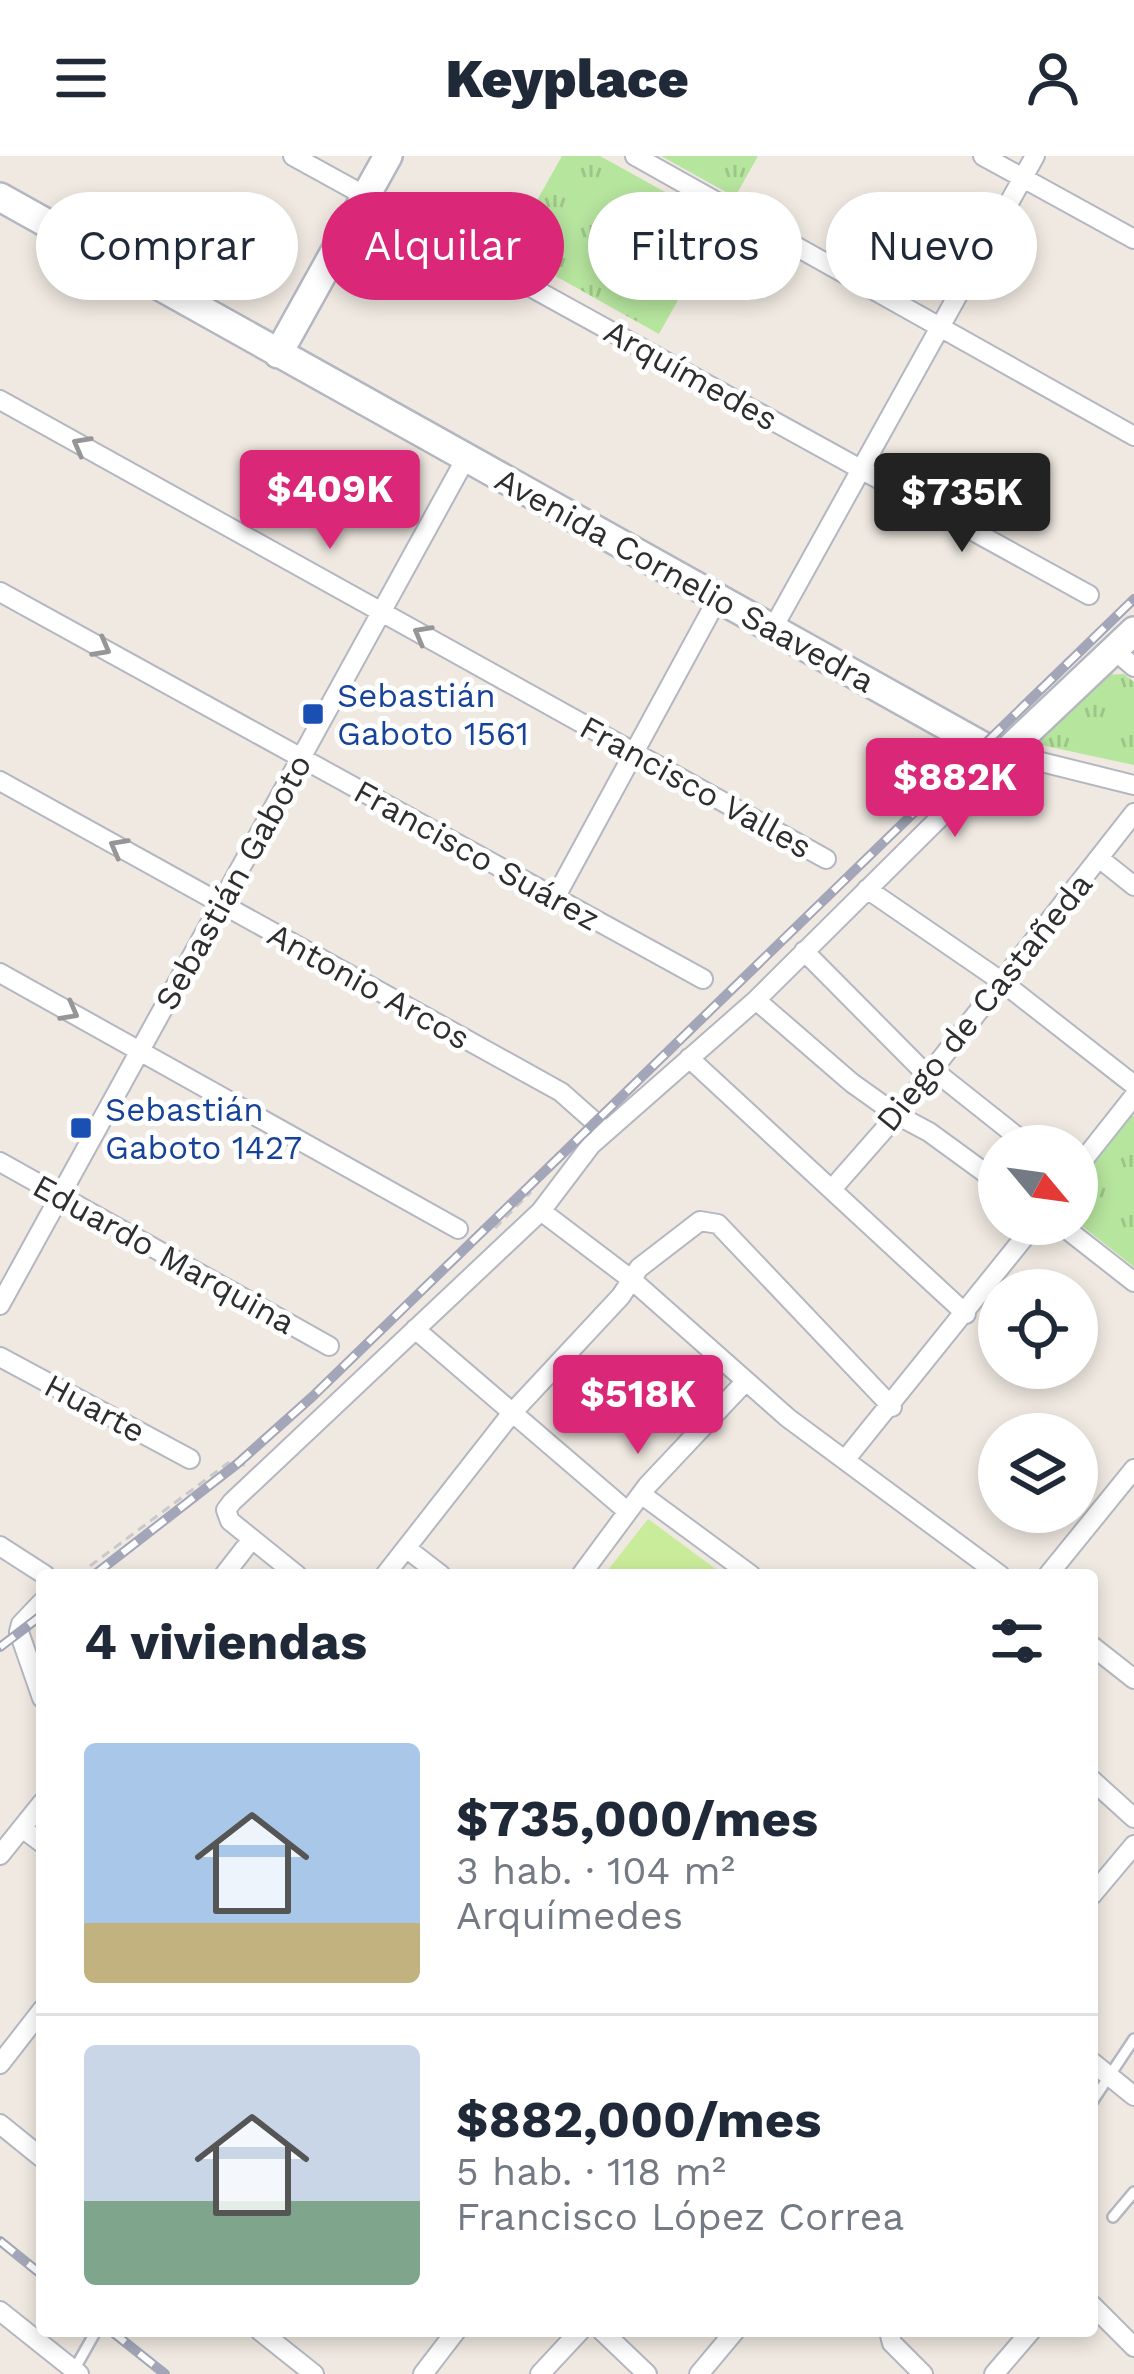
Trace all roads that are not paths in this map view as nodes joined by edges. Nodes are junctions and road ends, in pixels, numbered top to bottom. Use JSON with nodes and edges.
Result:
{"nodes":[{"id":1,"x":293,"y":156,"type":"edge"},
{"id":2,"x":388,"y":156,"type":"edge"},
{"id":3,"x":635,"y":156,"type":"edge"},
{"id":4,"x":983,"y":156,"type":"edge"},
{"id":5,"x":1035,"y":156,"type":"edge"},
{"id":6,"x":1023,"y":178,"type":"junction"},
{"id":7,"x":358,"y":192,"type":"edge"},
{"id":8,"x":367,"y":192,"type":"edge"},
{"id":9,"x":0,"y":197,"type":"edge"},
{"id":10,"x":1134,"y":239,"type":"edge"},
{"id":11,"x":322,"y":275,"type":"edge"},
{"id":12,"x":554,"y":300,"type":"edge"},
{"id":13,"x":940,"y":328,"type":"junction"},
{"id":14,"x":278,"y":355,"type":"junction"},
{"id":15,"x":0,"y":400,"type":"edge"},
{"id":16,"x":1134,"y":436,"type":"edge"},
{"id":17,"x":466,"y":458,"type":"junction"},
{"id":18,"x":861,"y":469,"type":"junction"},
{"id":19,"x":0,"y":592,"type":"edge"},
{"id":20,"x":1089,"y":595,"type":"dead end"},
{"id":21,"x":718,"y":598,"type":"junction"},
{"id":22,"x":382,"y":612,"type":"junction"},
{"id":23,"x":773,"y":628,"type":"junction"},
{"id":24,"x":1127,"y":649,"type":"edge"},
{"id":25,"x":971,"y":739,"type":"junction"},
{"id":26,"x":634,"y":753,"type":"junction"},
{"id":27,"x":1005,"y":753,"type":"junction"},
{"id":28,"x":301,"y":758,"type":"junction"},
{"id":29,"x":0,"y":781,"type":"edge"},
{"id":30,"x":1134,"y":785,"type":"edge"},
{"id":31,"x":909,"y":797,"type":"dead end"},
{"id":32,"x":1134,"y":813,"type":"edge"},
{"id":33,"x":1099,"y":858,"type":"junction"},
{"id":34,"x":826,"y":859,"type":"dead end"},
{"id":35,"x":1134,"y":886,"type":"edge"},
{"id":36,"x":867,"y":889,"type":"junction"},
{"id":37,"x":555,"y":898,"type":"junction"},
{"id":38,"x":221,"y":904,"type":"junction"},
{"id":39,"x":804,"y":951,"type":"junction"},
{"id":40,"x":0,"y":973,"type":"edge"},
{"id":41,"x":703,"y":979,"type":"dead end"},
{"id":42,"x":1001,"y":981,"type":"junction"},
{"id":43,"x":757,"y":1000,"type":"junction"},
{"id":44,"x":140,"y":1050,"type":"junction"},
{"id":45,"x":689,"y":1058,"type":"junction"},
{"id":46,"x":930,"y":1072,"type":"junction"},
{"id":47,"x":1134,"y":1084,"type":"edge"},
{"id":48,"x":1134,"y":1096,"type":"edge"},
{"id":49,"x":897,"y":1115,"type":"junction"},
{"id":50,"x":1001,"y":1125,"type":"edge"},
{"id":51,"x":605,"y":1131,"type":"junction"},
{"id":52,"x":1098,"y":1141,"type":"edge"},
{"id":53,"x":0,"y":1162,"type":"edge"},
{"id":54,"x":978,"y":1168,"type":"edge"},
{"id":55,"x":832,"y":1189,"type":"junction"},
{"id":56,"x":61,"y":1195,"type":"junction"},
{"id":57,"x":541,"y":1211,"type":"junction"},
{"id":58,"x":458,"y":1229,"type":"dead end"},
{"id":59,"x":1019,"y":1245,"type":"edge"},
{"id":60,"x":1087,"y":1245,"type":"edge"},
{"id":61,"x":632,"y":1280,"type":"junction"},
{"id":62,"x":1134,"y":1282,"type":"edge"},
{"id":63,"x":0,"y":1305,"type":"edge"},
{"id":64,"x":966,"y":1314,"type":"junction"},
{"id":65,"x":415,"y":1329,"type":"junction"},
{"id":66,"x":329,"y":1346,"type":"dead end"},
{"id":67,"x":0,"y":1357,"type":"edge"},
{"id":68,"x":745,"y":1382,"type":"junction"},
{"id":69,"x":892,"y":1407,"type":"junction"},
{"id":70,"x":511,"y":1414,"type":"junction"},
{"id":71,"x":190,"y":1459,"type":"dead end"},
{"id":72,"x":845,"y":1460,"type":"junction"},
{"id":73,"x":1132,"y":1475,"type":"edge"},
{"id":74,"x":641,"y":1494,"type":"junction"},
{"id":75,"x":627,"y":1511,"type":"junction"},
{"id":76,"x":252,"y":1539,"type":"junction"},
{"id":77,"x":0,"y":1546,"type":"edge"},
{"id":78,"x":406,"y":1548,"type":"junction"},
{"id":79,"x":36,"y":1569,"type":"edge"},
{"id":80,"x":229,"y":1569,"type":"edge"},
{"id":81,"x":290,"y":1569,"type":"edge"},
{"id":82,"x":390,"y":1569,"type":"edge"},
{"id":83,"x":433,"y":1569,"type":"edge"},
{"id":84,"x":585,"y":1569,"type":"edge"},
{"id":85,"x":743,"y":1569,"type":"edge"},
{"id":86,"x":992,"y":1569,"type":"edge"},
{"id":87,"x":1053,"y":1569,"type":"edge"},
{"id":88,"x":36,"y":1608,"type":"edge"},
{"id":89,"x":1098,"y":1651,"type":"edge"},
{"id":90,"x":1134,"y":1678,"type":"edge"},
{"id":91,"x":36,"y":1681,"type":"edge"},
{"id":92,"x":1098,"y":1785,"type":"edge"},
{"id":93,"x":36,"y":1810,"type":"edge"},
{"id":94,"x":1134,"y":1818,"type":"edge"},
{"id":95,"x":22,"y":1828,"type":"junction"},
{"id":96,"x":36,"y":1838,"type":"edge"},
{"id":97,"x":1134,"y":1845,"type":"edge"},
{"id":98,"x":0,"y":1855,"type":"edge"},
{"id":99,"x":1098,"y":1888,"type":"edge"},
{"id":100,"x":36,"y":2018,"type":"edge"},
{"id":101,"x":1134,"y":2039,"type":"edge"},
{"id":102,"x":0,"y":2064,"type":"edge"},
{"id":103,"x":1098,"y":2067,"type":"edge"},
{"id":104,"x":1108,"y":2076,"type":"junction"},
{"id":105,"x":1098,"y":2092,"type":"edge"},
{"id":106,"x":1134,"y":2096,"type":"edge"},
{"id":107,"x":0,"y":2124,"type":"edge"},
{"id":108,"x":36,"y":2153,"type":"edge"},
{"id":109,"x":1134,"y":2192,"type":"edge"},
{"id":110,"x":1113,"y":2217,"type":"dead end"},
{"id":111,"x":0,"y":2311,"type":"edge"},
{"id":112,"x":1098,"y":2311,"type":"edge"},
{"id":113,"x":92,"y":2337,"type":"edge"},
{"id":114,"x":274,"y":2337,"type":"edge"},
{"id":115,"x":451,"y":2337,"type":"edge"},
{"id":116,"x":574,"y":2337,"type":"edge"},
{"id":117,"x":608,"y":2337,"type":"edge"},
{"id":118,"x":730,"y":2337,"type":"edge"},
{"id":119,"x":890,"y":2337,"type":"edge"},
{"id":120,"x":1026,"y":2337,"type":"edge"},
{"id":121,"x":1134,"y":2347,"type":"edge"},
{"id":122,"x":906,"y":2358,"type":"junction"},
{"id":123,"x":75,"y":2373,"type":"edge"},
{"id":124,"x":314,"y":2374,"type":"edge"},
{"id":125,"x":423,"y":2374,"type":"edge"},
{"id":126,"x":539,"y":2374,"type":"edge"},
{"id":127,"x":647,"y":2374,"type":"edge"},
{"id":128,"x":699,"y":2374,"type":"edge"},
{"id":129,"x":892,"y":2374,"type":"edge"},
{"id":130,"x":923,"y":2374,"type":"edge"},
{"id":131,"x":994,"y":2374,"type":"edge"}],
"edges":[{"from":1,"to":7,"type":"street","name":"Arquímedes"},
{"from":2,"to":8,"type":"main road"},
{"from":3,"to":13,"type":"street"},
{"from":4,"to":6,"type":"street"},
{"from":5,"to":6,"type":"street"},
{"from":6,"to":10,"type":"street"},
{"from":6,"to":13,"type":"street"},
{"from":9,"to":14,"type":"main road","name":"Avenida Cornelio Saavedra"},
{"from":11,"to":14,"type":"main road"},
{"from":12,"to":18,"type":"street","name":"Arquímedes"},
{"from":13,"to":16,"type":"street"},
{"from":13,"to":18,"type":"street"},
{"from":14,"to":17,"type":"main road","name":"Avenida Cornelio Saavedra"},
{"from":22,"to":15,"type":"street","name":"Francisco Valles","one_way":true},
{"from":17,"to":21,"type":"main road","name":"Avenida Cornelio Saavedra"},
{"from":17,"to":22,"type":"street","name":"Sebastián Gaboto"},
{"from":18,"to":20,"type":"street","name":"Arquímedes"},
{"from":18,"to":23,"type":"street"},
{"from":19,"to":28,"type":"street","name":"Francisco Suárez","one_way":true},
{"from":21,"to":23,"type":"main road","name":"Avenida Cornelio Saavedra"},
{"from":21,"to":26,"type":"street"},
{"from":26,"to":22,"type":"street","name":"Francisco Valles","one_way":true},
{"from":22,"to":28,"type":"street","name":"Sebastián Gaboto"},
{"from":23,"to":25,"type":"main road","name":"Avenida Cornelio Saavedra"},
{"from":24,"to":27,"type":"main road"},
{"from":25,"to":27,"type":"main road","name":"Avenida Cornelio Saavedra"},
{"from":25,"to":31,"type":"lane"},
{"from":26,"to":34,"type":"street","name":"Francisco Valles"},
{"from":26,"to":37,"type":"street"},
{"from":27,"to":30,"type":"street","name":"Avenida Cornelio Saavedra"},
{"from":27,"to":36,"type":"street"},
{"from":28,"to":37,"type":"street","name":"Francisco Suárez"},
{"from":28,"to":38,"type":"street","name":"Sebastián Gaboto"},
{"from":38,"to":29,"type":"street","name":"Antonio Arcos","one_way":true},
{"from":32,"to":33,"type":"street","name":"Diego de Castañeda"},
{"from":33,"to":35,"type":"street"},
{"from":33,"to":42,"type":"street","name":"Diego de Castañeda"},
{"from":36,"to":39,"type":"street"},
{"from":36,"to":42,"type":"street"},
{"from":37,"to":41,"type":"street","name":"Francisco Suárez"},
{"from":38,"to":44,"type":"street","name":"Sebastián Gaboto"},
{"from":38,"to":51,"type":"street","name":"Antonio Arcos"},
{"from":39,"to":43,"type":"street"},
{"from":39,"to":46,"type":"street"},
{"from":40,"to":44,"type":"street","one_way":true},
{"from":42,"to":46,"type":"street","name":"Diego de Castañeda"},
{"from":42,"to":47,"type":"street"},
{"from":43,"to":45,"type":"street"},
{"from":43,"to":49,"type":"street"},
{"from":44,"to":56,"type":"street","name":"Sebastián Gaboto"},
{"from":44,"to":58,"type":"street"},
{"from":45,"to":51,"type":"street"},
{"from":45,"to":55,"type":"street"},
{"from":46,"to":49,"type":"street","name":"Diego de Castañeda"},
{"from":46,"to":50,"type":"street"},
{"from":48,"to":52,"type":"street"},
{"from":49,"to":54,"type":"street"},
{"from":49,"to":55,"type":"street","name":"Diego de Castañeda"},
{"from":51,"to":57,"type":"street"},
{"from":53,"to":56,"type":"street","name":"Eduardo Marquina"},
{"from":55,"to":64,"type":"street"},
{"from":56,"to":63,"type":"street","name":"Sebastián Gaboto"},
{"from":56,"to":66,"type":"street","name":"Eduardo Marquina"},
{"from":57,"to":61,"type":"street"},
{"from":57,"to":65,"type":"street"},
{"from":59,"to":64,"type":"street"},
{"from":60,"to":62,"type":"street"},
{"from":61,"to":68,"type":"street"},
{"from":61,"to":69,"type":"street"},
{"from":61,"to":70,"type":"street"},
{"from":64,"to":69,"type":"street"},
{"from":65,"to":70,"type":"street"},
{"from":65,"to":76,"type":"street"},
{"from":67,"to":71,"type":"street","name":"Huarte"},
{"from":68,"to":72,"type":"street"},
{"from":68,"to":74,"type":"street"},
{"from":69,"to":72,"type":"street"},
{"from":70,"to":75,"type":"street"},
{"from":70,"to":78,"type":"street"},
{"from":72,"to":86,"type":"street"},
{"from":73,"to":87,"type":"street"},
{"from":74,"to":75,"type":"street"},
{"from":74,"to":85,"type":"street"},
{"from":75,"to":84,"type":"street"},
{"from":76,"to":80,"type":"street"},
{"from":76,"to":81,"type":"street"},
{"from":77,"to":79,"type":"street"},
{"from":78,"to":82,"type":"street"},
{"from":78,"to":83,"type":"street"},
{"from":88,"to":91,"type":"street"},
{"from":89,"to":90,"type":"street"},
{"from":92,"to":94,"type":"street"},
{"from":93,"to":95,"type":"street"},
{"from":95,"to":96,"type":"street"},
{"from":95,"to":98,"type":"street"},
{"from":97,"to":99,"type":"street"},
{"from":100,"to":102,"type":"street"},
{"from":101,"to":104,"type":"lane"},
{"from":103,"to":104,"type":"street"},
{"from":104,"to":105,"type":"lane"},
{"from":104,"to":106,"type":"street"},
{"from":107,"to":108,"type":"street"},
{"from":109,"to":110,"type":"lane"},
{"from":111,"to":123,"type":"street"},
{"from":112,"to":121,"type":"street"},
{"from":113,"to":123,"type":"lane"},
{"from":114,"to":124,"type":"street"},
{"from":115,"to":125,"type":"street"},
{"from":116,"to":126,"type":"street"},
{"from":117,"to":127,"type":"street"},
{"from":118,"to":128,"type":"street"},
{"from":119,"to":122,"type":"street"},
{"from":120,"to":131,"type":"street"},
{"from":122,"to":129,"type":"street"},
{"from":122,"to":130,"type":"street"}]}
